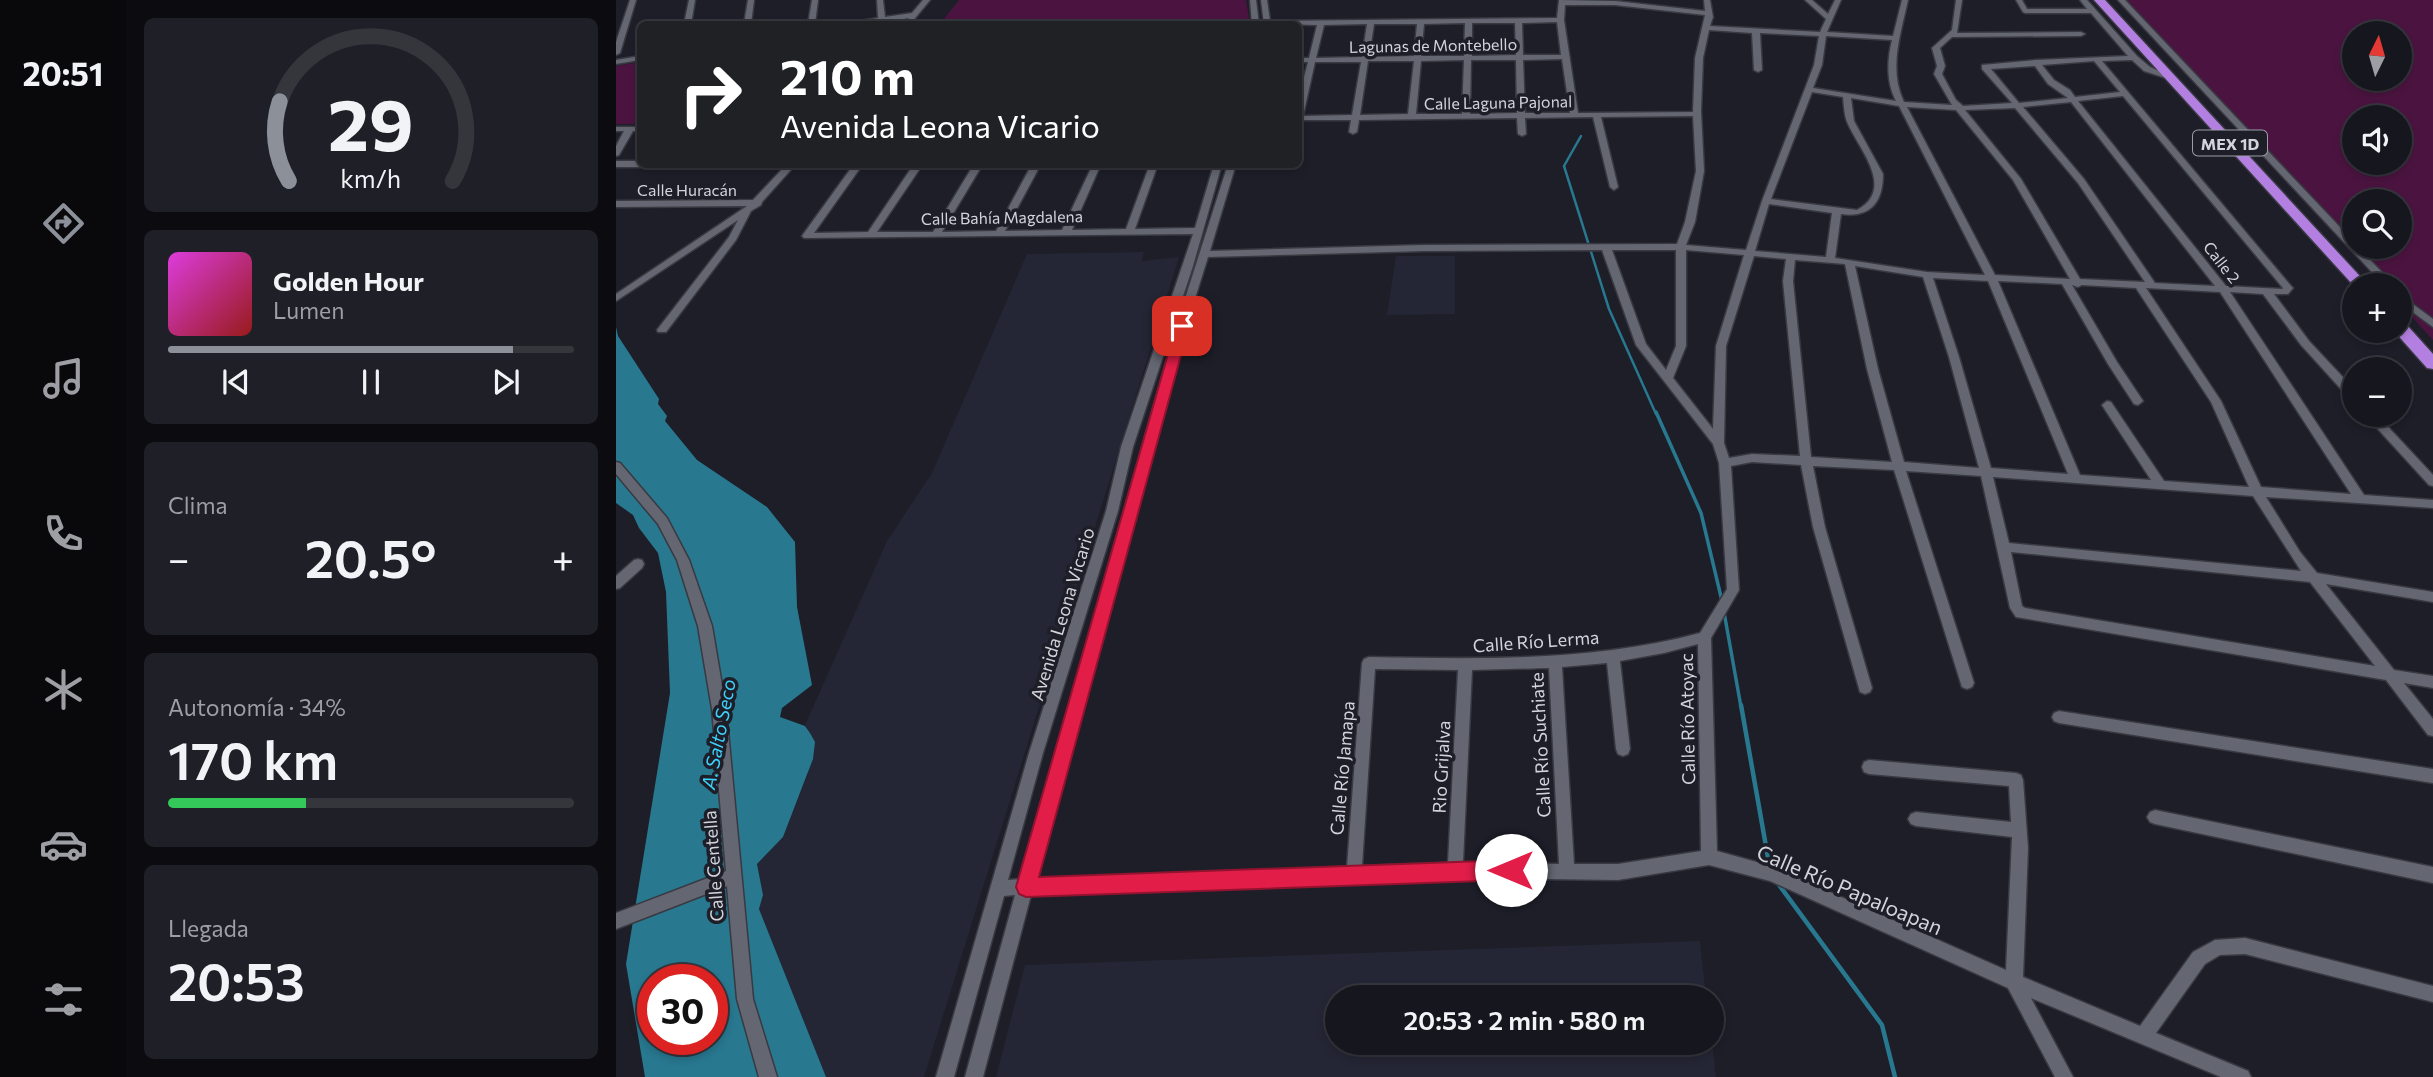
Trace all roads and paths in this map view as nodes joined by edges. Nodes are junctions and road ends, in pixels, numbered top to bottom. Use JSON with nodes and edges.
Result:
{"nodes":[{"id":1,"x":633,"y":0,"type":"edge"},
{"id":2,"x":692,"y":0,"type":"edge"},
{"id":3,"x":751,"y":0,"type":"edge"},
{"id":4,"x":815,"y":0,"type":"edge"},
{"id":5,"x":880,"y":0,"type":"edge"},
{"id":6,"x":927,"y":0,"type":"edge"},
{"id":7,"x":1253,"y":0,"type":"edge"},
{"id":8,"x":1264,"y":0,"type":"edge"},
{"id":9,"x":1707,"y":0,"type":"edge"},
{"id":10,"x":1808,"y":0,"type":"edge"},
{"id":11,"x":1838,"y":0,"type":"edge"},
{"id":12,"x":1905,"y":0,"type":"edge"},
{"id":13,"x":1959,"y":0,"type":"edge"},
{"id":14,"x":2019,"y":0,"type":"edge"},
{"id":15,"x":2083,"y":0,"type":"edge"},
{"id":16,"x":2121,"y":0,"type":"edge"},
{"id":17,"x":1561,"y":1,"type":"edge"},
{"id":18,"x":2096,"y":6,"type":"edge"},
{"id":19,"x":1709,"y":13,"type":"junction"},
{"id":20,"x":915,"y":15,"type":"junction"},
{"id":21,"x":1830,"y":19,"type":"junction"},
{"id":22,"x":1560,"y":20,"type":"junction"},
{"id":23,"x":688,"y":21,"type":"edge"},
{"id":24,"x":748,"y":21,"type":"edge"},
{"id":25,"x":812,"y":21,"type":"edge"},
{"id":26,"x":882,"y":21,"type":"edge"},
{"id":27,"x":887,"y":21,"type":"edge"},
{"id":28,"x":910,"y":21,"type":"edge"},
{"id":29,"x":1256,"y":21,"type":"edge"},
{"id":30,"x":1267,"y":21,"type":"edge"},
{"id":31,"x":1469,"y":21,"type":"junction"},
{"id":32,"x":1518,"y":21,"type":"junction"},
{"id":33,"x":1371,"y":22,"type":"junction"},
{"id":34,"x":1421,"y":22,"type":"junction"},
{"id":35,"x":1302,"y":23,"type":"edge"},
{"id":36,"x":1321,"y":23,"type":"junction"},
{"id":37,"x":1707,"y":28,"type":"junction"},
{"id":38,"x":1756,"y":31,"type":"junction"},
{"id":39,"x":1823,"y":33,"type":"junction"},
{"id":40,"x":2081,"y":34,"type":"dead end"},
{"id":41,"x":1952,"y":35,"type":"junction"},
{"id":42,"x":1895,"y":38,"type":"junction"},
{"id":43,"x":616,"y":53,"type":"edge"},
{"id":44,"x":1567,"y":57,"type":"junction"},
{"id":45,"x":637,"y":58,"type":"edge"},
{"id":46,"x":1468,"y":58,"type":"junction"},
{"id":47,"x":1519,"y":58,"type":"junction"},
{"id":48,"x":2134,"y":58,"type":"junction"},
{"id":49,"x":1365,"y":59,"type":"junction"},
{"id":50,"x":1418,"y":59,"type":"junction"},
{"id":51,"x":2096,"y":59,"type":"junction"},
{"id":52,"x":1302,"y":60,"type":"edge"},
{"id":53,"x":1312,"y":60,"type":"junction"},
{"id":54,"x":616,"y":62,"type":"edge"},
{"id":55,"x":2036,"y":62,"type":"junction"},
{"id":56,"x":1758,"y":70,"type":"dead end"},
{"id":57,"x":2169,"y":77,"type":"junction"},
{"id":58,"x":1808,"y":89,"type":"junction"},
{"id":59,"x":2124,"y":94,"type":"junction"},
{"id":60,"x":1847,"y":95,"type":"junction"},
{"id":61,"x":2073,"y":99,"type":"junction"},
{"id":62,"x":1302,"y":101,"type":"edge"},
{"id":63,"x":1900,"y":103,"type":"junction"},
{"id":64,"x":2018,"y":106,"type":"junction"},
{"id":65,"x":1961,"y":108,"type":"junction"},
{"id":66,"x":1697,"y":114,"type":"junction"},
{"id":67,"x":1574,"y":115,"type":"junction"},
{"id":68,"x":1596,"y":115,"type":"junction"},
{"id":69,"x":1466,"y":116,"type":"junction"},
{"id":70,"x":1522,"y":116,"type":"junction"},
{"id":71,"x":1412,"y":117,"type":"junction"},
{"id":72,"x":1302,"y":118,"type":"edge"},
{"id":73,"x":1355,"y":118,"type":"junction"},
{"id":74,"x":616,"y":129,"type":"edge"},
{"id":75,"x":630,"y":129,"type":"junction"},
{"id":76,"x":637,"y":129,"type":"edge"},
{"id":77,"x":1353,"y":132,"type":"dead end"},
{"id":78,"x":1522,"y":134,"type":"dead end"},
{"id":79,"x":616,"y":153,"type":"edge"},
{"id":80,"x":616,"y":164,"type":"edge"},
{"id":81,"x":637,"y":164,"type":"edge"},
{"id":82,"x":789,"y":168,"type":"edge"},
{"id":83,"x":856,"y":168,"type":"edge"},
{"id":84,"x":916,"y":168,"type":"edge"},
{"id":85,"x":977,"y":168,"type":"edge"},
{"id":86,"x":1035,"y":168,"type":"edge"},
{"id":87,"x":1095,"y":168,"type":"edge"},
{"id":88,"x":1153,"y":168,"type":"edge"},
{"id":89,"x":1217,"y":168,"type":"edge"},
{"id":90,"x":1230,"y":168,"type":"edge"},
{"id":91,"x":1614,"y":187,"type":"dead end"},
{"id":92,"x":1766,"y":201,"type":"junction"},
{"id":93,"x":758,"y":203,"type":"junction"},
{"id":94,"x":616,"y":204,"type":"edge"},
{"id":95,"x":748,"y":210,"type":"junction"},
{"id":96,"x":1837,"y":211,"type":"junction"},
{"id":97,"x":1130,"y":230,"type":"junction"},
{"id":98,"x":1198,"y":231,"type":"junction"},
{"id":99,"x":1066,"y":232,"type":"junction"},
{"id":100,"x":999,"y":234,"type":"junction"},
{"id":101,"x":871,"y":235,"type":"junction"},
{"id":102,"x":935,"y":235,"type":"junction"},
{"id":103,"x":1606,"y":247,"type":"junction"},
{"id":104,"x":1681,"y":247,"type":"junction"},
{"id":105,"x":1750,"y":251,"type":"junction"},
{"id":106,"x":1203,"y":254,"type":"junction"},
{"id":107,"x":1791,"y":257,"type":"junction"},
{"id":108,"x":1830,"y":261,"type":"junction"},
{"id":109,"x":1849,"y":262,"type":"junction"},
{"id":110,"x":2350,"y":273,"type":"edge"},
{"id":111,"x":2378,"y":273,"type":"edge"},
{"id":112,"x":1927,"y":275,"type":"junction"},
{"id":113,"x":1992,"y":279,"type":"junction"},
{"id":114,"x":2066,"y":283,"type":"junction"},
{"id":115,"x":2078,"y":284,"type":"junction"},
{"id":116,"x":2140,"y":286,"type":"junction"},
{"id":117,"x":2153,"y":287,"type":"junction"},
{"id":118,"x":2224,"y":290,"type":"junction"},
{"id":119,"x":2266,"y":291,"type":"junction"},
{"id":120,"x":616,"y":298,"type":"edge"},
{"id":121,"x":2412,"y":307,"type":"edge"},
{"id":122,"x":2433,"y":324,"type":"edge"},
{"id":123,"x":662,"y":330,"type":"dead end"},
{"id":124,"x":2412,"y":341,"type":"edge"},
{"id":125,"x":2433,"y":364,"type":"edge"},
{"id":126,"x":1667,"y":380,"type":"junction"},
{"id":127,"x":2342,"y":383,"type":"edge"},
{"id":128,"x":2138,"y":401,"type":"dead end"},
{"id":129,"x":2107,"y":405,"type":"dead end"},
{"id":130,"x":2382,"y":427,"type":"edge"},
{"id":131,"x":1718,"y":443,"type":"junction"},
{"id":132,"x":1806,"y":461,"type":"junction"},
{"id":133,"x":1726,"y":463,"type":"junction"},
{"id":134,"x":616,"y":466,"type":"edge"},
{"id":135,"x":1898,"y":466,"type":"junction"},
{"id":136,"x":1989,"y":474,"type":"junction"},
{"id":137,"x":2076,"y":480,"type":"junction"},
{"id":138,"x":2433,"y":482,"type":"edge"},
{"id":139,"x":2161,"y":485,"type":"junction"},
{"id":140,"x":2257,"y":492,"type":"junction"},
{"id":141,"x":2361,"y":499,"type":"junction"},
{"id":142,"x":2433,"y":504,"type":"edge"},
{"id":143,"x":2005,"y":547,"type":"junction"},
{"id":144,"x":638,"y":564,"type":"dead end"},
{"id":145,"x":2313,"y":577,"type":"junction"},
{"id":146,"x":616,"y":584,"type":"edge"},
{"id":147,"x":2433,"y":597,"type":"edge"},
{"id":148,"x":1704,"y":637,"type":"junction"},
{"id":149,"x":1613,"y":656,"type":"junction"},
{"id":150,"x":1555,"y":660,"type":"junction"},
{"id":151,"x":1369,"y":663,"type":"joint"},
{"id":152,"x":1465,"y":665,"type":"junction"},
{"id":153,"x":2395,"y":678,"type":"junction"},
{"id":154,"x":2433,"y":682,"type":"edge"},
{"id":155,"x":1966,"y":683,"type":"dead end"},
{"id":156,"x":1865,"y":688,"type":"dead end"},
{"id":157,"x":2059,"y":717,"type":"dead end"},
{"id":158,"x":2433,"y":730,"type":"edge"},
{"id":159,"x":1623,"y":749,"type":"dead end"},
{"id":160,"x":1870,"y":766,"type":"dead end"},
{"id":161,"x":2433,"y":776,"type":"edge"},
{"id":162,"x":2155,"y":817,"type":"dead end"},
{"id":163,"x":1916,"y":819,"type":"dead end"},
{"id":164,"x":2019,"y":830,"type":"junction"},
{"id":165,"x":1709,"y":857,"type":"junction"},
{"id":166,"x":1455,"y":870,"type":"junction"},
{"id":167,"x":1567,"y":870,"type":"junction"},
{"id":168,"x":2433,"y":875,"type":"edge"},
{"id":169,"x":733,"y":876,"type":"junction"},
{"id":170,"x":1354,"y":876,"type":"junction"},
{"id":171,"x":1026,"y":887,"type":"junction"},
{"id":172,"x":999,"y":888,"type":"junction"},
{"id":173,"x":616,"y":921,"type":"edge"},
{"id":174,"x":2014,"y":982,"type":"junction"},
{"id":175,"x":2433,"y":994,"type":"edge"},
{"id":176,"x":2144,"y":1035,"type":"junction"},
{"id":177,"x":768,"y":1077,"type":"edge"},
{"id":178,"x":945,"y":1077,"type":"edge"},
{"id":179,"x":974,"y":1077,"type":"edge"},
{"id":180,"x":2064,"y":1077,"type":"edge"},
{"id":181,"x":2242,"y":1077,"type":"edge"}],
"edges":[{"from":1,"to":43,"type":"street"},
{"from":2,"to":23,"type":"street"},
{"from":3,"to":24,"type":"street"},
{"from":4,"to":25,"type":"street"},
{"from":5,"to":26,"type":"street"},
{"from":6,"to":20,"type":"street"},
{"from":7,"to":29,"type":"street"},
{"from":8,"to":30,"type":"street"},
{"from":9,"to":19,"type":"street"},
{"from":10,"to":21,"type":"street"},
{"from":11,"to":21,"type":"street"},
{"from":12,"to":42,"type":"street"},
{"from":13,"to":41,"type":"street"},
{"from":14,"to":18,"type":"street"},
{"from":15,"to":18,"type":"street"},
{"from":16,"to":111,"type":"street"},
{"from":17,"to":19,"type":"street"},
{"from":17,"to":22,"type":"street"},
{"from":18,"to":48,"type":"street"},
{"from":18,"to":57,"type":"highway","number":"MEX 1D"},
{"from":19,"to":37,"type":"street"},
{"from":20,"to":27,"type":"street"},
{"from":20,"to":28,"type":"street"},
{"from":21,"to":39,"type":"street"},
{"from":22,"to":32,"type":"street"},
{"from":22,"to":44,"type":"street"},
{"from":31,"to":32,"type":"street"},
{"from":31,"to":34,"type":"street"},
{"from":31,"to":46,"type":"street"},
{"from":32,"to":47,"type":"street"},
{"from":33,"to":34,"type":"street"},
{"from":33,"to":36,"type":"street"},
{"from":33,"to":49,"type":"street"},
{"from":34,"to":50,"type":"street"},
{"from":35,"to":36,"type":"street"},
{"from":36,"to":53,"type":"street"},
{"from":37,"to":38,"type":"street"},
{"from":37,"to":66,"type":"street"},
{"from":38,"to":39,"type":"street"},
{"from":38,"to":56,"type":"street"},
{"from":39,"to":42,"type":"street"},
{"from":39,"to":58,"type":"street"},
{"from":40,"to":41,"type":"street"},
{"from":41,"to":65,"type":"street"},
{"from":42,"to":63,"type":"street"},
{"from":44,"to":47,"type":"street","name":"Lagunas de Montebello"},
{"from":44,"to":67,"type":"street"},
{"from":45,"to":54,"type":"street"},
{"from":46,"to":47,"type":"street","name":"Lagunas de Montebello"},
{"from":46,"to":50,"type":"street","name":"Lagunas de Montebello"},
{"from":46,"to":69,"type":"street"},
{"from":47,"to":70,"type":"street"},
{"from":48,"to":51,"type":"street"},
{"from":48,"to":57,"type":"street"},
{"from":49,"to":50,"type":"street","name":"Lagunas de Montebello"},
{"from":49,"to":53,"type":"street","name":"Lagunas de Montebello"},
{"from":49,"to":73,"type":"street"},
{"from":50,"to":71,"type":"street"},
{"from":51,"to":55,"type":"street"},
{"from":51,"to":59,"type":"street"},
{"from":52,"to":53,"type":"street","name":"Lagunas de Montebello"},
{"from":53,"to":62,"type":"street"},
{"from":55,"to":61,"type":"street","name":"Calle 2"},
{"from":55,"to":64,"type":"street"},
{"from":57,"to":110,"type":"highway","number":"MEX 1D"},
{"from":58,"to":60,"type":"street"},
{"from":58,"to":92,"type":"street"},
{"from":59,"to":61,"type":"street"},
{"from":59,"to":119,"type":"street"},
{"from":60,"to":63,"type":"street"},
{"from":60,"to":96,"type":"street"},
{"from":61,"to":64,"type":"street"},
{"from":61,"to":118,"type":"street","name":"Calle 2"},
{"from":63,"to":65,"type":"street"},
{"from":63,"to":113,"type":"street"},
{"from":64,"to":65,"type":"street"},
{"from":64,"to":117,"type":"street"},
{"from":65,"to":115,"type":"street"},
{"from":66,"to":68,"type":"street","name":"Calle Laguna Pajonal"},
{"from":66,"to":104,"type":"street"},
{"from":67,"to":68,"type":"street","name":"Calle Laguna Pajonal"},
{"from":67,"to":70,"type":"street","name":"Calle Laguna Pajonal"},
{"from":68,"to":91,"type":"street"},
{"from":69,"to":70,"type":"street","name":"Calle Laguna Pajonal"},
{"from":69,"to":71,"type":"street","name":"Calle Laguna Pajonal"},
{"from":70,"to":78,"type":"street"},
{"from":71,"to":73,"type":"street","name":"Calle Laguna Pajonal"},
{"from":72,"to":73,"type":"street","name":"Calle Laguna Pajonal"},
{"from":73,"to":77,"type":"street"},
{"from":74,"to":75,"type":"street"},
{"from":75,"to":76,"type":"street"},
{"from":75,"to":79,"type":"street"},
{"from":80,"to":81,"type":"street"},
{"from":82,"to":93,"type":"street"},
{"from":83,"to":101,"type":"street","name":"Calle Bahía Magdalena"},
{"from":84,"to":101,"type":"street"},
{"from":85,"to":102,"type":"street"},
{"from":86,"to":100,"type":"street"},
{"from":87,"to":99,"type":"street"},
{"from":88,"to":97,"type":"street"},
{"from":89,"to":98,"type":"street","name":"Avenida Leona Vicario"},
{"from":90,"to":106,"type":"street","name":"Avenida Leona Vicario"},
{"from":92,"to":96,"type":"street"},
{"from":92,"to":105,"type":"street"},
{"from":93,"to":94,"type":"street","name":"Calle Huracán"},
{"from":93,"to":95,"type":"street"},
{"from":95,"to":120,"type":"street"},
{"from":95,"to":123,"type":"street"},
{"from":96,"to":108,"type":"street"},
{"from":97,"to":98,"type":"street","name":"Calle Bahía Magdalena"},
{"from":97,"to":99,"type":"street","name":"Calle Bahía Magdalena"},
{"from":98,"to":172,"type":"street","name":"Avenida Leona Vicario"},
{"from":99,"to":100,"type":"street","name":"Calle Bahía Magdalena"},
{"from":100,"to":102,"type":"street","name":"Calle Bahía Magdalena"},
{"from":101,"to":102,"type":"street","name":"Calle Bahía Magdalena"},
{"from":103,"to":104,"type":"street"},
{"from":103,"to":106,"type":"street"},
{"from":103,"to":126,"type":"street"},
{"from":104,"to":105,"type":"street"},
{"from":104,"to":126,"type":"street"},
{"from":105,"to":107,"type":"street"},
{"from":105,"to":131,"type":"street"},
{"from":106,"to":171,"type":"street","name":"Avenida Leona Vicario"},
{"from":107,"to":108,"type":"street"},
{"from":107,"to":132,"type":"street"},
{"from":108,"to":109,"type":"street"},
{"from":109,"to":112,"type":"street"},
{"from":109,"to":135,"type":"street"},
{"from":112,"to":113,"type":"street"},
{"from":112,"to":136,"type":"street"},
{"from":113,"to":114,"type":"street"},
{"from":113,"to":137,"type":"street"},
{"from":114,"to":115,"type":"street"},
{"from":114,"to":128,"type":"street"},
{"from":115,"to":116,"type":"street"},
{"from":116,"to":117,"type":"street"},
{"from":116,"to":140,"type":"street"},
{"from":117,"to":118,"type":"street"},
{"from":118,"to":119,"type":"street"},
{"from":118,"to":141,"type":"street","name":"Calle 2"},
{"from":119,"to":127,"type":"street"},
{"from":121,"to":122,"type":"street"},
{"from":124,"to":125,"type":"highway"},
{"from":126,"to":131,"type":"street"},
{"from":129,"to":139,"type":"street"},
{"from":130,"to":138,"type":"street"},
{"from":131,"to":133,"type":"street","name":"Calle Río Atoyac"},
{"from":132,"to":133,"type":"street"},
{"from":132,"to":135,"type":"street"},
{"from":132,"to":156,"type":"street"},
{"from":133,"to":148,"type":"street","name":"Calle Río Atoyac"},
{"from":134,"to":169,"type":"street","name":"Calle Centella"},
{"from":135,"to":136,"type":"street"},
{"from":135,"to":155,"type":"street"},
{"from":136,"to":137,"type":"street"},
{"from":136,"to":143,"type":"street"},
{"from":137,"to":139,"type":"street"},
{"from":139,"to":140,"type":"street"},
{"from":140,"to":141,"type":"street"},
{"from":140,"to":145,"type":"street"},
{"from":141,"to":142,"type":"street"},
{"from":143,"to":145,"type":"street"},
{"from":143,"to":153,"type":"street"},
{"from":144,"to":146,"type":"street"},
{"from":145,"to":147,"type":"street"},
{"from":145,"to":153,"type":"street"},
{"from":148,"to":149,"type":"street","name":"Calle Río Lerma"},
{"from":148,"to":165,"type":"street","name":"Calle Río Atoyac"},
{"from":149,"to":150,"type":"street","name":"Calle Río Lerma"},
{"from":149,"to":159,"type":"street"},
{"from":150,"to":152,"type":"street","name":"Calle Río Lerma"},
{"from":150,"to":167,"type":"street","name":"Calle Río Suchiate"},
{"from":151,"to":152,"type":"street","name":"Calle Río Lerma"},
{"from":151,"to":170,"type":"street","name":"Calle Río Jamapa"},
{"from":152,"to":166,"type":"street","name":"Rio Grijalva"},
{"from":153,"to":154,"type":"street"},
{"from":153,"to":158,"type":"street"},
{"from":157,"to":161,"type":"street"},
{"from":160,"to":164,"type":"street"},
{"from":162,"to":168,"type":"street"},
{"from":163,"to":164,"type":"street"},
{"from":164,"to":174,"type":"street"},
{"from":165,"to":167,"type":"street","name":"Calle Río Papaloapan"},
{"from":165,"to":174,"type":"street","name":"Calle Río Papaloapan"},
{"from":166,"to":167,"type":"street","name":"Calle Río Papaloapan"},
{"from":166,"to":170,"type":"street","name":"Calle Río Papaloapan"},
{"from":169,"to":173,"type":"street"},
{"from":169,"to":177,"type":"street","name":"Calle Centella"},
{"from":170,"to":171,"type":"street","name":"Calle Río Papaloapan"},
{"from":171,"to":172,"type":"street","name":"Calle Río Papaloapan"},
{"from":171,"to":179,"type":"street","name":"Avenida Leona Vicario"},
{"from":172,"to":178,"type":"street","name":"Avenida Leona Vicario"},
{"from":174,"to":176,"type":"street","name":"Calle Río Papaloapan"},
{"from":174,"to":180,"type":"street"},
{"from":175,"to":176,"type":"street"},
{"from":176,"to":181,"type":"street","name":"Calle Río Papaloapan"}]}
